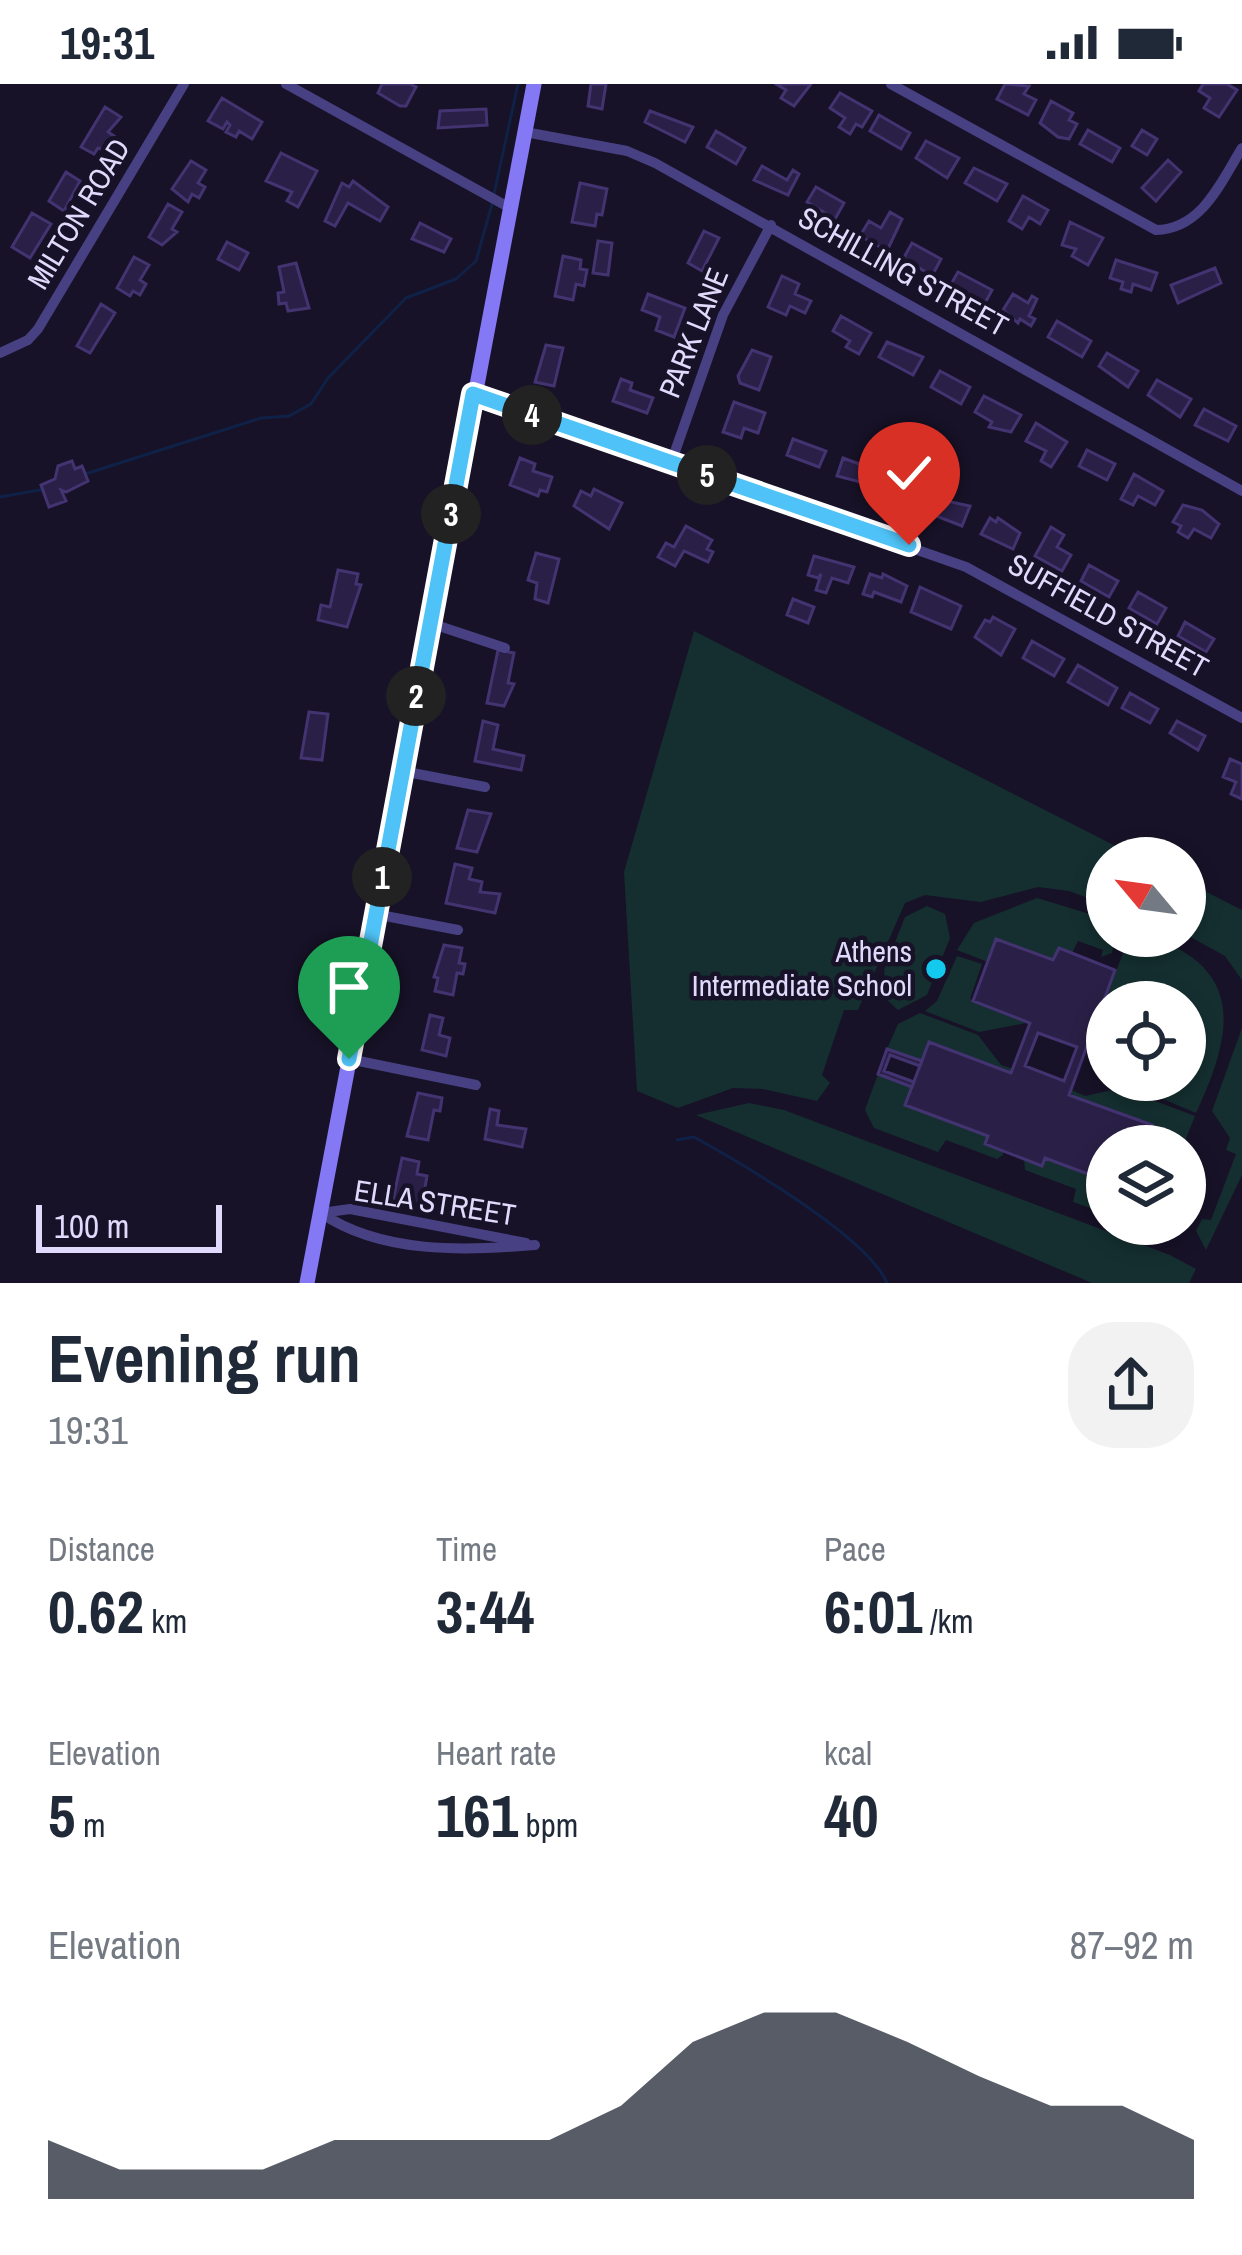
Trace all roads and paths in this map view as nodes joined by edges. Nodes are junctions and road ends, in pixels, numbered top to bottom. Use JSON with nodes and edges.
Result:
{"nodes":[{"id":1,"x":184,"y":84,"type":"edge"},
{"id":2,"x":286,"y":84,"type":"edge"},
{"id":3,"x":534,"y":84,"type":"edge"},
{"id":4,"x":898,"y":86,"type":"edge"},
{"id":5,"x":525,"y":132,"type":"junction"},
{"id":6,"x":1242,"y":148,"type":"edge"},
{"id":7,"x":510,"y":208,"type":"junction"},
{"id":8,"x":771,"y":225,"type":"junction"},
{"id":9,"x":0,"y":353,"type":"edge"},
{"id":10,"x":473,"y":394,"type":"junction"},
{"id":11,"x":670,"y":463,"type":"junction"},
{"id":12,"x":1242,"y":491,"type":"edge"},
{"id":13,"x":428,"y":635,"type":"junction"},
{"id":14,"x":505,"y":648,"type":"dead end"},
{"id":15,"x":1242,"y":718,"type":"edge"},
{"id":16,"x":402,"y":771,"type":"junction"},
{"id":17,"x":484,"y":787,"type":"dead end"},
{"id":18,"x":375,"y":914,"type":"junction"},
{"id":19,"x":458,"y":929,"type":"dead end"},
{"id":20,"x":349,"y":1059,"type":"junction"},
{"id":21,"x":476,"y":1085,"type":"dead end"},
{"id":22,"x":321,"y":1213,"type":"junction"},
{"id":23,"x":307,"y":1283,"type":"edge"}],
"edges":[{"from":1,"to":9,"type":"street","name":"MILTON ROAD"},
{"from":2,"to":7,"type":"street"},
{"from":3,"to":5,"type":"street"},
{"from":4,"to":6,"type":"street"},
{"from":5,"to":7,"type":"street"},
{"from":5,"to":8,"type":"street","name":"SCHILLING STREET"},
{"from":7,"to":10,"type":"street"},
{"from":8,"to":11,"type":"street","name":"PARK LANE"},
{"from":8,"to":12,"type":"street","name":"SCHILLING STREET"},
{"from":10,"to":11,"type":"street","name":"SUFFIELD STREET"},
{"from":10,"to":13,"type":"street"},
{"from":11,"to":15,"type":"street","name":"SUFFIELD STREET"},
{"from":13,"to":14,"type":"street"},
{"from":13,"to":16,"type":"street"},
{"from":16,"to":17,"type":"street"},
{"from":16,"to":18,"type":"street"},
{"from":18,"to":19,"type":"street"},
{"from":18,"to":20,"type":"street"},
{"from":20,"to":21,"type":"street"},
{"from":20,"to":22,"type":"street"},
{"from":22,"to":22,"type":"street","name":"ELLA STREET"},
{"from":22,"to":23,"type":"street"}]}
